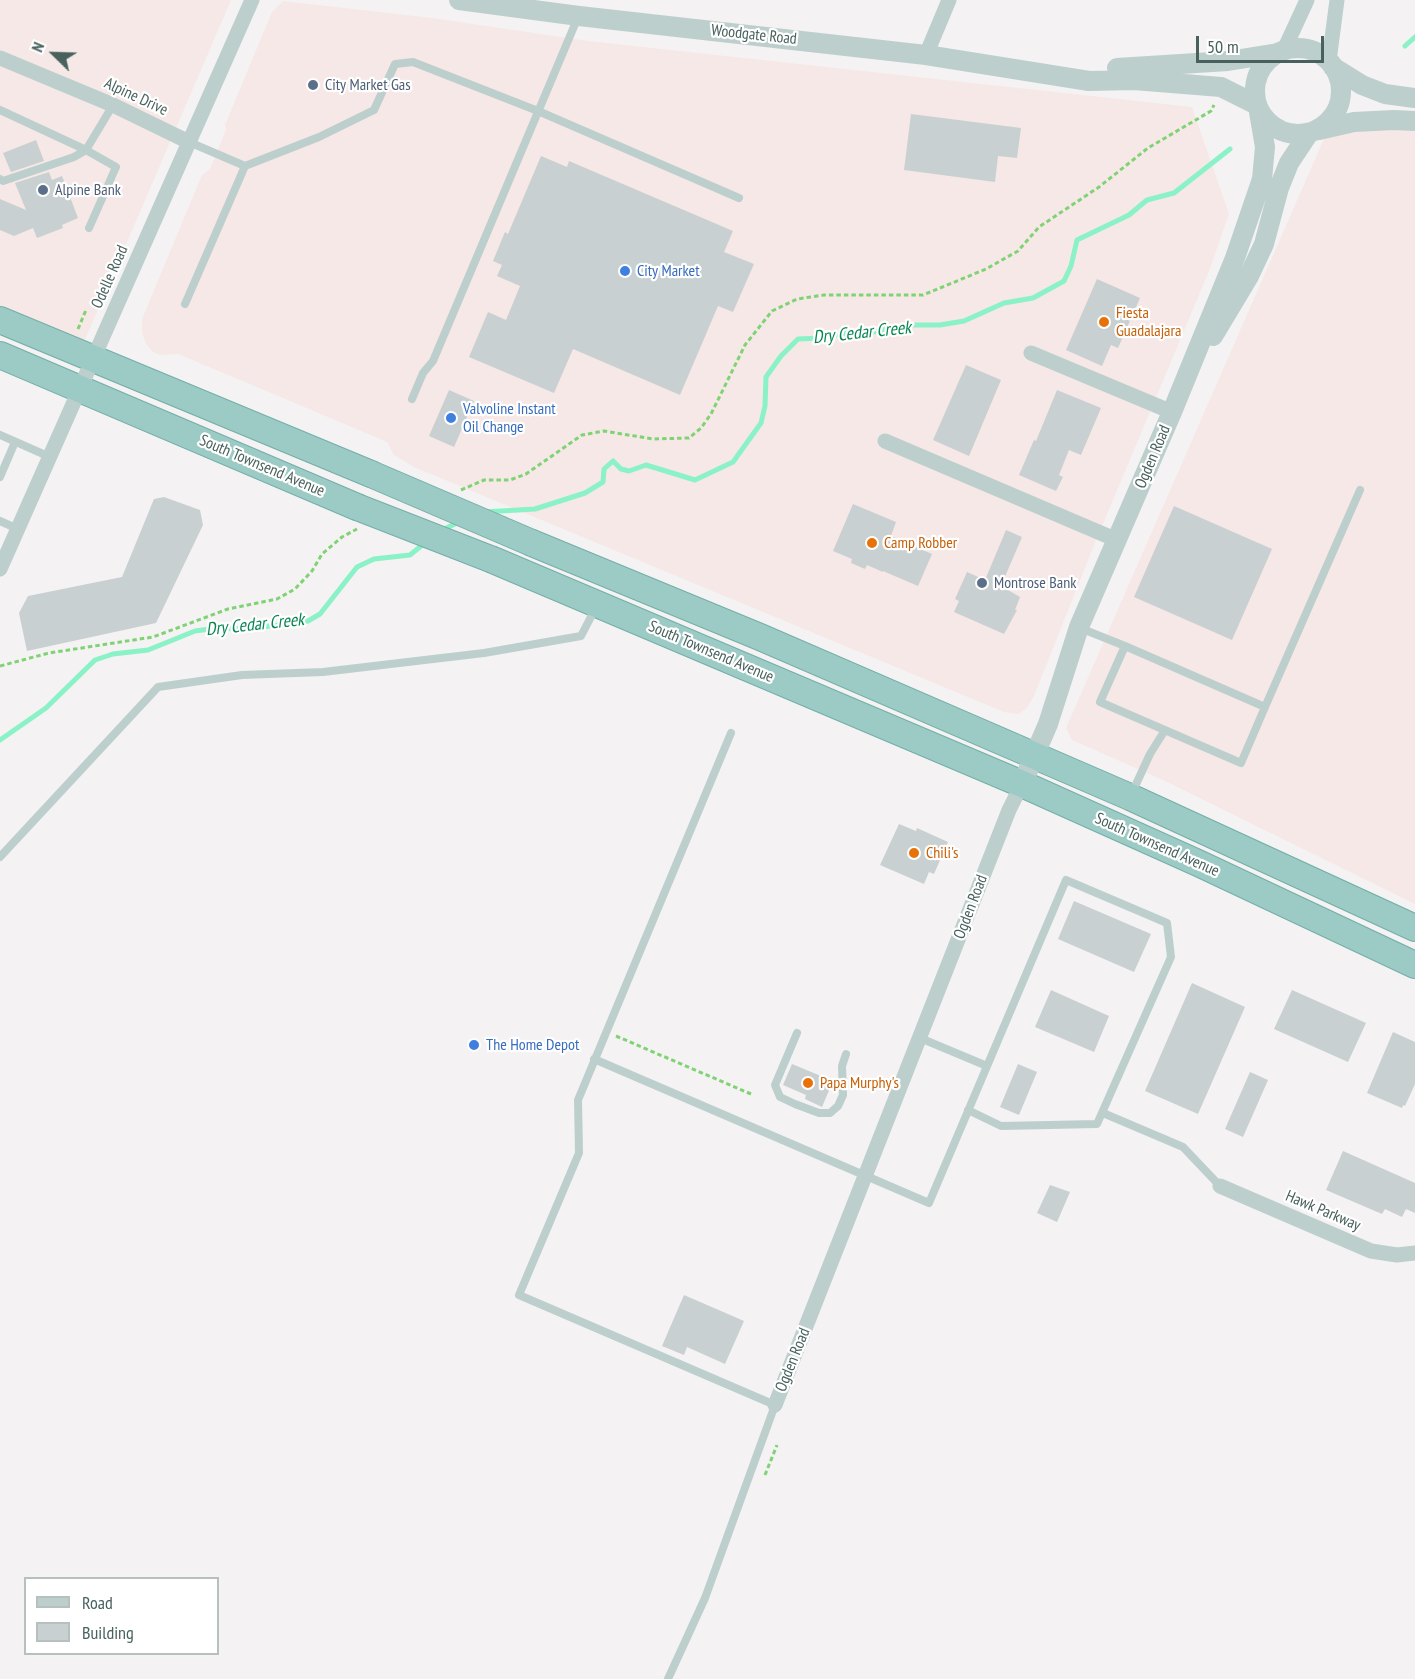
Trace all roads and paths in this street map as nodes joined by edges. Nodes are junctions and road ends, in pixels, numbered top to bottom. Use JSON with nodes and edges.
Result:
{"nodes":[{"id":1,"x":252,"y":0,"type":"edge"},
{"id":2,"x":459,"y":0,"type":"edge"},
{"id":3,"x":949,"y":0,"type":"edge"},
{"id":4,"x":1307,"y":0,"type":"edge"},
{"id":5,"x":1337,"y":0,"type":"edge"},
{"id":6,"x":579,"y":16,"type":"junction"},
{"id":7,"x":1281,"y":51,"type":"junction"},
{"id":8,"x":926,"y":55,"type":"junction"},
{"id":9,"x":1,"y":61,"type":"edge"},
{"id":10,"x":1331,"y":64,"type":"junction"},
{"id":11,"x":1048,"y":74,"type":"junction"},
{"id":12,"x":1221,"y":87,"type":"junction"},
{"id":13,"x":1415,"y":98,"type":"edge"},
{"id":14,"x":113,"y":105,"type":"junction"},
{"id":15,"x":1258,"y":109,"type":"junction"},
{"id":16,"x":0,"y":110,"type":"edge"},
{"id":17,"x":538,"y":111,"type":"junction"},
{"id":18,"x":1415,"y":122,"type":"edge"},
{"id":19,"x":1313,"y":132,"type":"junction"},
{"id":20,"x":189,"y":142,"type":"junction"},
{"id":21,"x":86,"y":150,"type":"junction"},
{"id":22,"x":244,"y":166,"type":"junction"},
{"id":23,"x":0,"y":180,"type":"edge"},
{"id":24,"x":739,"y":198,"type":"dead end"},
{"id":25,"x":89,"y":228,"type":"dead end"},
{"id":26,"x":185,"y":304,"type":"dead end"},
{"id":27,"x":86,"y":310,"type":"dead end"},
{"id":28,"x":0,"y":320,"type":"edge"},
{"id":29,"x":78,"y":329,"type":"dead end"},
{"id":30,"x":1031,"y":353,"type":"dead end"},
{"id":31,"x":0,"y":355,"type":"edge"},
{"id":32,"x":93,"y":358,"type":"junction"},
{"id":33,"x":80,"y":389,"type":"junction"},
{"id":34,"x":412,"y":399,"type":"dead end"},
{"id":35,"x":1172,"y":412,"type":"junction"},
{"id":36,"x":0,"y":435,"type":"edge"},
{"id":37,"x":885,"y":441,"type":"dead end"},
{"id":38,"x":15,"y":442,"type":"junction"},
{"id":39,"x":50,"y":457,"type":"junction"},
{"id":40,"x":0,"y":477,"type":"edge"},
{"id":41,"x":1360,"y":490,"type":"dead end"},
{"id":42,"x":455,"y":493,"type":"dead end"},
{"id":43,"x":358,"y":518,"type":"junction"},
{"id":44,"x":0,"y":521,"type":"edge"},
{"id":45,"x":18,"y":529,"type":"junction"},
{"id":46,"x":1117,"y":540,"type":"junction"},
{"id":47,"x":0,"y":569,"type":"edge"},
{"id":48,"x":597,"y":605,"type":"junction"},
{"id":49,"x":1079,"y":627,"type":"junction"},
{"id":50,"x":1125,"y":646,"type":"junction"},
{"id":51,"x":0,"y":666,"type":"edge"},
{"id":52,"x":1265,"y":707,"type":"junction"},
{"id":53,"x":1165,"y":730,"type":"junction"},
{"id":54,"x":731,"y":733,"type":"dead end"},
{"id":55,"x":1034,"y":756,"type":"junction"},
{"id":56,"x":1022,"y":784,"type":"junction"},
{"id":57,"x":1130,"y":797,"type":"junction"},
{"id":58,"x":0,"y":857,"type":"edge"},
{"id":59,"x":1415,"y":928,"type":"edge"},
{"id":60,"x":1415,"y":965,"type":"edge"},
{"id":61,"x":606,"y":1032,"type":"junction"},
{"id":62,"x":797,"y":1033,"type":"dead end"},
{"id":63,"x":920,"y":1038,"type":"junction"},
{"id":64,"x":846,"y":1054,"type":"dead end"},
{"id":65,"x":594,"y":1059,"type":"junction"},
{"id":66,"x":987,"y":1066,"type":"junction"},
{"id":67,"x":751,"y":1094,"type":"dead end"},
{"id":68,"x":968,"y":1110,"type":"junction"},
{"id":69,"x":1103,"y":1113,"type":"junction"},
{"id":70,"x":865,"y":1176,"type":"junction"},
{"id":71,"x":1220,"y":1186,"type":"joint"},
{"id":72,"x":1415,"y":1253,"type":"edge"},
{"id":73,"x":775,"y":1405,"type":"junction"},
{"id":74,"x":668,"y":1679,"type":"edge"}],
"edges":[{"from":1,"to":20,"type":"street","name":"Odelle Road"},
{"from":2,"to":6,"type":"street","name":"Woodgate Road"},
{"from":3,"to":8,"type":"street"},
{"from":4,"to":7,"type":"street"},
{"from":5,"to":10,"type":"street"},
{"from":6,"to":8,"type":"street","name":"Woodgate Road"},
{"from":6,"to":17,"type":"lane"},
{"from":7,"to":10,"type":"street"},
{"from":7,"to":11,"type":"street","name":"Woodgate Road"},
{"from":7,"to":15,"type":"street"},
{"from":8,"to":11,"type":"street","name":"Woodgate Road"},
{"from":9,"to":14,"type":"street","name":"Alpine Drive"},
{"from":10,"to":13,"type":"street"},
{"from":10,"to":19,"type":"street"},
{"from":11,"to":12,"type":"street","name":"Woodgate Road"},
{"from":12,"to":15,"type":"street","name":"Woodgate Road"},
{"from":12,"to":42,"type":"path"},
{"from":14,"to":20,"type":"street","name":"Alpine Drive"},
{"from":14,"to":21,"type":"lane"},
{"from":15,"to":19,"type":"street"},
{"from":15,"to":35,"type":"street","name":"Ogden Road"},
{"from":16,"to":21,"type":"lane"},
{"from":17,"to":22,"type":"lane"},
{"from":17,"to":24,"type":"lane"},
{"from":17,"to":34,"type":"lane"},
{"from":18,"to":19,"type":"street"},
{"from":19,"to":35,"type":"street","name":"Ogden Road"},
{"from":20,"to":22,"type":"lane"},
{"from":20,"to":32,"type":"street","name":"Odelle Road"},
{"from":21,"to":23,"type":"lane"},
{"from":21,"to":25,"type":"lane"},
{"from":22,"to":26,"type":"lane"},
{"from":27,"to":29,"type":"path"},
{"from":28,"to":32,"type":"highway","name":"South Townsend Avenue"},
{"from":30,"to":35,"type":"street"},
{"from":31,"to":33,"type":"highway","name":"South Townsend Avenue"},
{"from":32,"to":33,"type":"street","name":"Odelle Road"},
{"from":32,"to":55,"type":"highway","name":"South Townsend Avenue","bridge":true},
{"from":33,"to":39,"type":"street","name":"Odelle Road"},
{"from":33,"to":43,"type":"highway","name":"South Townsend Avenue"},
{"from":35,"to":46,"type":"street","name":"Ogden Road"},
{"from":36,"to":38,"type":"lane"},
{"from":37,"to":46,"type":"street"},
{"from":38,"to":39,"type":"lane"},
{"from":38,"to":40,"type":"lane"},
{"from":39,"to":45,"type":"street","name":"Odelle Road"},
{"from":41,"to":52,"type":"lane"},
{"from":43,"to":48,"type":"highway","name":"South Townsend Avenue","bridge":true},
{"from":43,"to":51,"type":"path"},
{"from":44,"to":45,"type":"lane"},
{"from":45,"to":47,"type":"street","name":"Odelle Road"},
{"from":46,"to":49,"type":"street","name":"Ogden Road"},
{"from":48,"to":56,"type":"highway","name":"South Townsend Avenue"},
{"from":48,"to":58,"type":"lane"},
{"from":49,"to":50,"type":"lane"},
{"from":49,"to":55,"type":"street","name":"Ogden Road"},
{"from":50,"to":52,"type":"lane"},
{"from":50,"to":53,"type":"lane"},
{"from":52,"to":53,"type":"lane"},
{"from":53,"to":57,"type":"lane"},
{"from":54,"to":61,"type":"lane"},
{"from":55,"to":56,"type":"street","name":"Ogden Road"},
{"from":55,"to":57,"type":"highway","name":"South Townsend Avenue"},
{"from":56,"to":60,"type":"highway","name":"South Townsend Avenue"},
{"from":56,"to":63,"type":"street","name":"Ogden Road"},
{"from":57,"to":59,"type":"highway","name":"South Townsend Avenue"},
{"from":61,"to":65,"type":"lane"},
{"from":61,"to":67,"type":"path"},
{"from":62,"to":64,"type":"lane"},
{"from":63,"to":66,"type":"lane"},
{"from":63,"to":70,"type":"street","name":"Ogden Road"},
{"from":65,"to":70,"type":"lane"},
{"from":65,"to":73,"type":"lane"},
{"from":66,"to":68,"type":"lane"},
{"from":66,"to":69,"type":"lane"},
{"from":68,"to":69,"type":"lane"},
{"from":68,"to":70,"type":"lane"},
{"from":69,"to":71,"type":"lane"},
{"from":70,"to":73,"type":"street","name":"Ogden Road"},
{"from":71,"to":72,"type":"street","name":"Hawk Parkway"},
{"from":73,"to":74,"type":"lane"}]}
